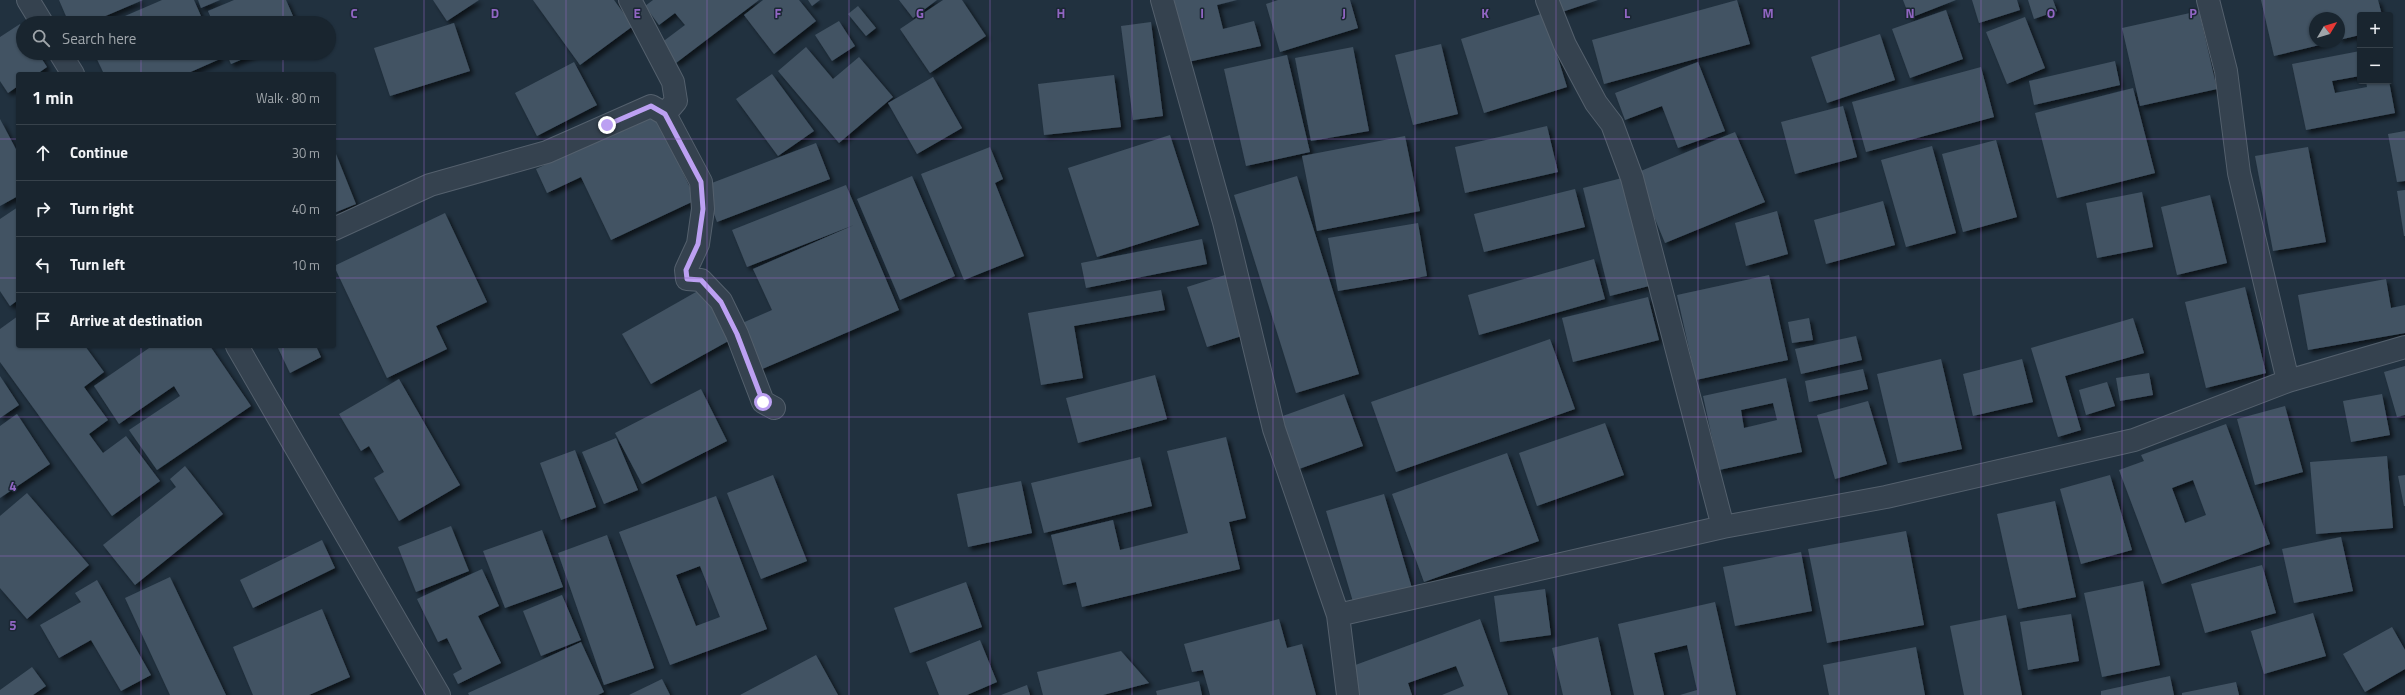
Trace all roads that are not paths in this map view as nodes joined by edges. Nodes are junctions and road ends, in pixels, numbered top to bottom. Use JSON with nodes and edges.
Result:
{"nodes":[{"id":1,"x":28,"y":0,"type":"edge"},
{"id":2,"x":630,"y":0,"type":"edge"},
{"id":3,"x":1162,"y":0,"type":"edge"},
{"id":4,"x":1547,"y":0,"type":"edge"},
{"id":5,"x":2208,"y":0,"type":"edge"},
{"id":6,"x":38,"y":16,"type":"edge"},
{"id":7,"x":64,"y":60,"type":"edge"},
{"id":8,"x":72,"y":72,"type":"edge"},
{"id":9,"x":665,"y":114,"type":"junction"},
{"id":10,"x":336,"y":228,"type":"edge"},
{"id":11,"x":2405,"y":347,"type":"edge"},
{"id":12,"x":238,"y":348,"type":"edge"},
{"id":13,"x":2288,"y":381,"type":"junction"},
{"id":14,"x":774,"y":408,"type":"dead end"},
{"id":15,"x":1723,"y":526,"type":"junction"},
{"id":16,"x":1338,"y":615,"type":"junction"},
{"id":17,"x":439,"y":695,"type":"edge"},
{"id":18,"x":1348,"y":695,"type":"edge"}],
"edges":[{"from":1,"to":6,"type":"street"},
{"from":2,"to":9,"type":"street"},
{"from":3,"to":16,"type":"street"},
{"from":4,"to":15,"type":"street"},
{"from":5,"to":13,"type":"street"},
{"from":7,"to":8,"type":"street"},
{"from":9,"to":10,"type":"street"},
{"from":9,"to":14,"type":"street"},
{"from":11,"to":13,"type":"street"},
{"from":12,"to":17,"type":"street"},
{"from":13,"to":15,"type":"street"},
{"from":15,"to":16,"type":"street"},
{"from":16,"to":18,"type":"street"}]}
